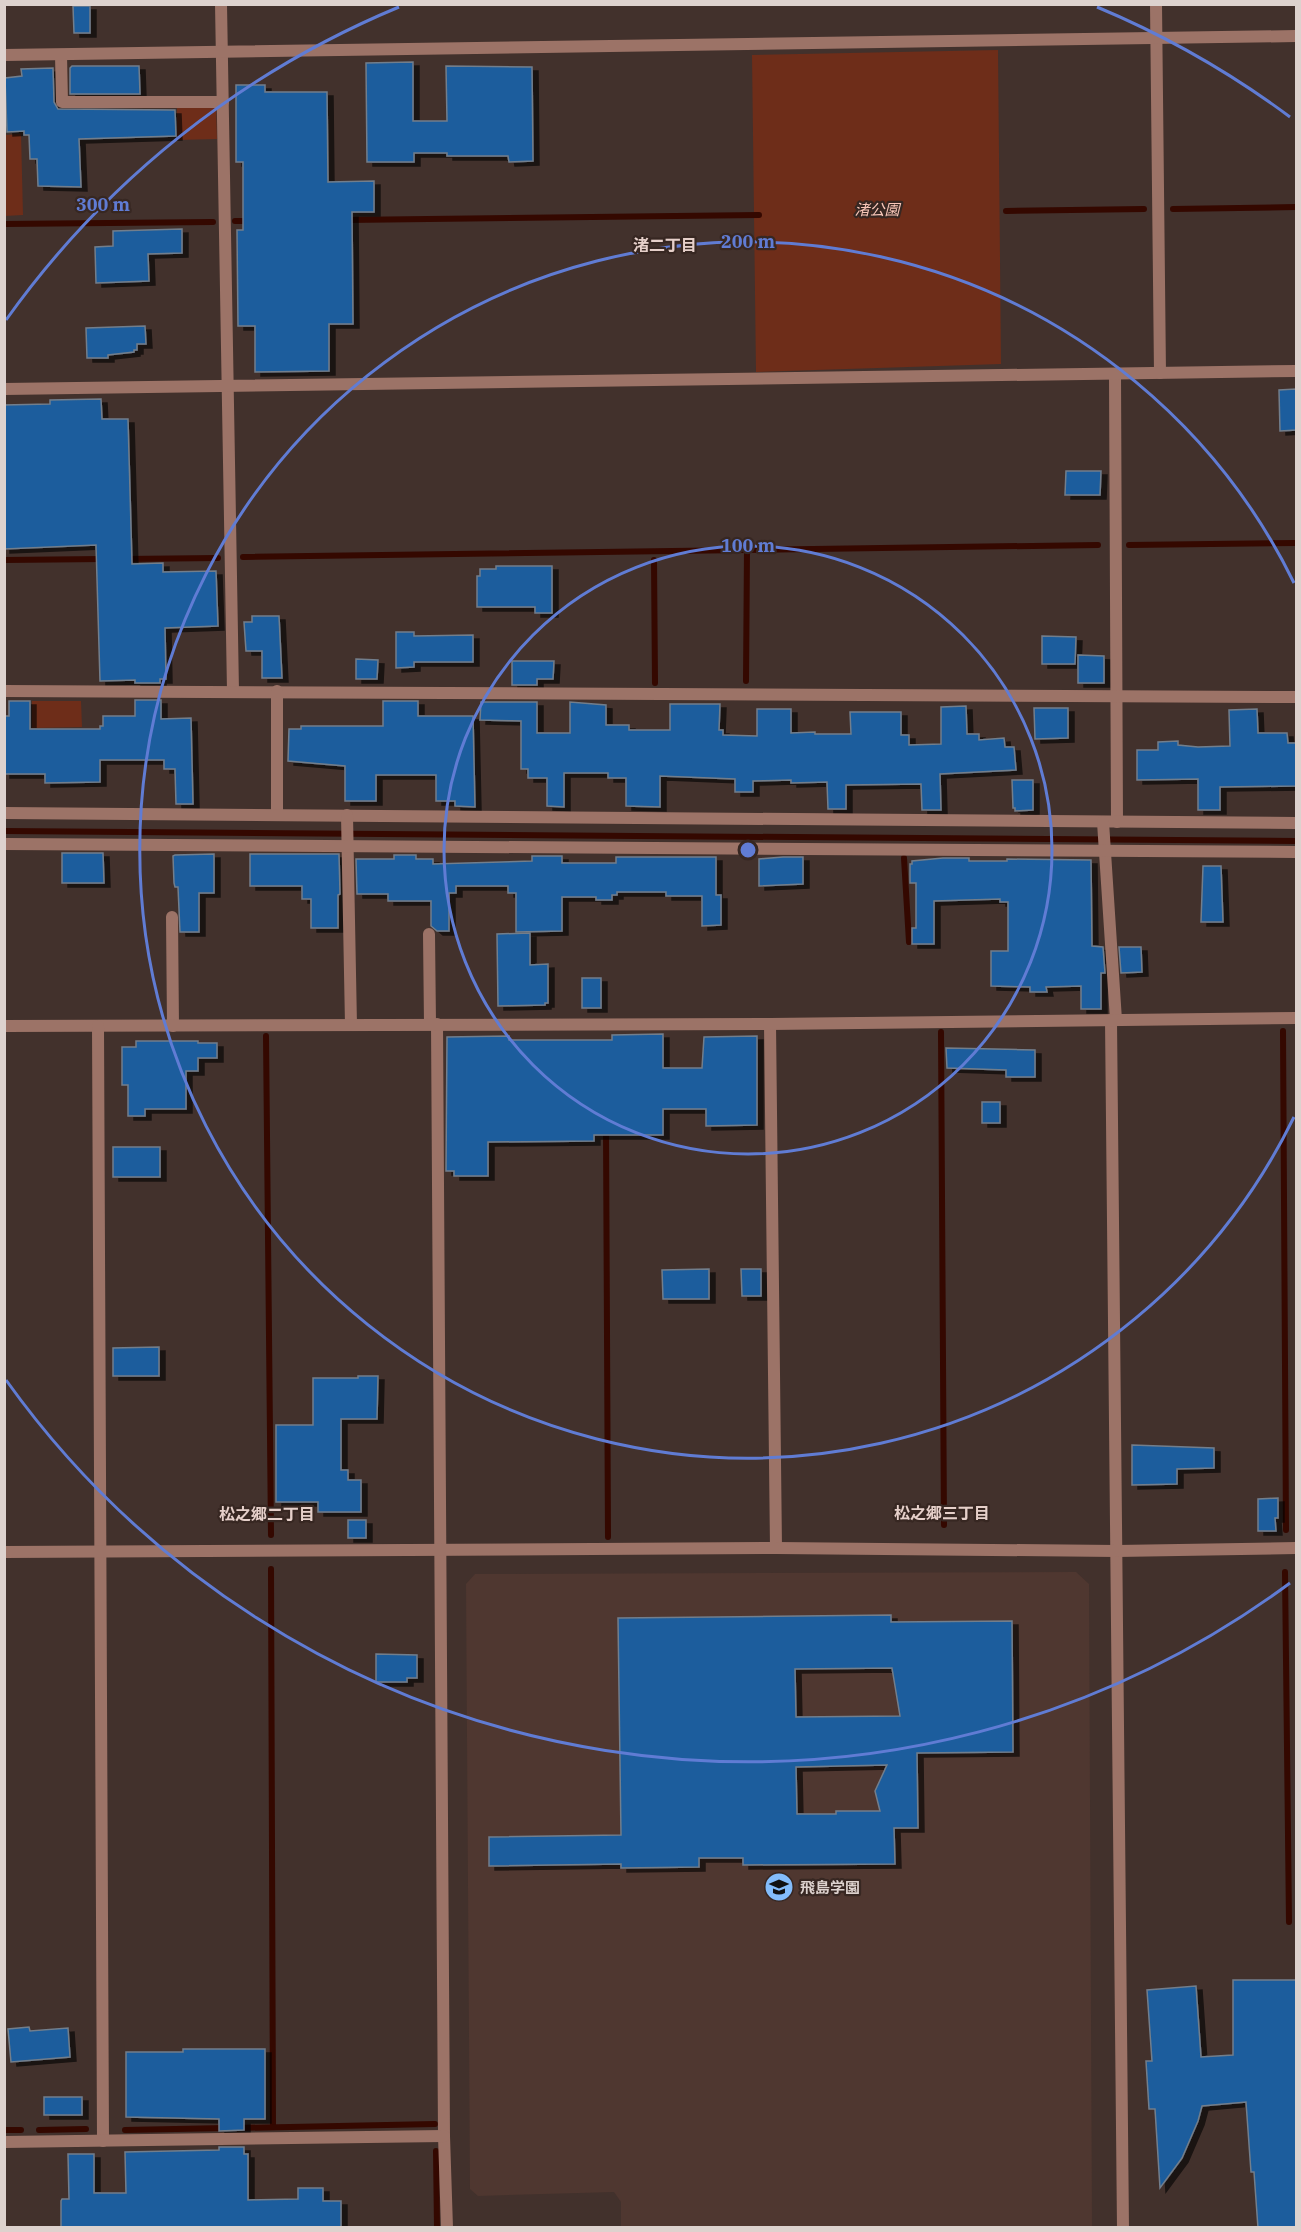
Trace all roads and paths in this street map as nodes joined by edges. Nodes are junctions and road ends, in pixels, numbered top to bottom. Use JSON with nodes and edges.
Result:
{"nodes":[{"id":1,"x":221,"y":4,"type":"edge"},
{"id":2,"x":1156,"y":4,"type":"edge"},
{"id":3,"x":1296,"y":36,"type":"edge"},
{"id":4,"x":1156,"y":38,"type":"junction"},
{"id":5,"x":222,"y":52,"type":"junction"},
{"id":6,"x":61,"y":54,"type":"junction"},
{"id":7,"x":4,"y":55,"type":"edge"},
{"id":8,"x":223,"y":102,"type":"junction"},
{"id":9,"x":1296,"y":371,"type":"edge"},
{"id":10,"x":1160,"y":373,"type":"junction"},
{"id":11,"x":1115,"y":374,"type":"junction"},
{"id":12,"x":228,"y":386,"type":"junction"},
{"id":13,"x":4,"y":389,"type":"edge"},
{"id":14,"x":4,"y":691,"type":"edge"},
{"id":15,"x":233,"y":691,"type":"junction"},
{"id":16,"x":277,"y":691,"type":"junction"},
{"id":17,"x":1116,"y":696,"type":"junction"},
{"id":18,"x":1296,"y":697,"type":"edge"},
{"id":19,"x":4,"y":813,"type":"edge"},
{"id":20,"x":277,"y":815,"type":"junction"},
{"id":21,"x":347,"y":821,"type":"junction"},
{"id":22,"x":1118,"y":822,"type":"junction"},
{"id":23,"x":1296,"y":823,"type":"edge"},
{"id":24,"x":1103,"y":826,"type":"junction"},
{"id":25,"x":348,"y":843,"type":"junction"},
{"id":26,"x":4,"y":844,"type":"edge"},
{"id":27,"x":1104,"y":849,"type":"junction"},
{"id":28,"x":1296,"y":852,"type":"edge"},
{"id":29,"x":172,"y":917,"type":"dead end"},
{"id":30,"x":429,"y":934,"type":"dead end"},
{"id":31,"x":1296,"y":1018,"type":"edge"},
{"id":32,"x":1113,"y":1020,"type":"junction"},
{"id":33,"x":434,"y":1024,"type":"junction"},
{"id":34,"x":770,"y":1024,"type":"junction"},
{"id":35,"x":351,"y":1025,"type":"junction"},
{"id":36,"x":4,"y":1026,"type":"edge"},
{"id":37,"x":98,"y":1026,"type":"junction"},
{"id":38,"x":173,"y":1026,"type":"junction"},
{"id":39,"x":776,"y":1548,"type":"junction"},
{"id":40,"x":1296,"y":1548,"type":"edge"},
{"id":41,"x":442,"y":1549,"type":"junction"},
{"id":42,"x":100,"y":1551,"type":"junction"},
{"id":43,"x":1117,"y":1551,"type":"junction"},
{"id":44,"x":4,"y":1552,"type":"edge"},
{"id":45,"x":444,"y":2136,"type":"junction"},
{"id":46,"x":103,"y":2141,"type":"junction"},
{"id":47,"x":4,"y":2142,"type":"edge"},
{"id":48,"x":447,"y":2228,"type":"edge"},
{"id":49,"x":1124,"y":2228,"type":"edge"}],
"edges":[{"from":1,"to":5,"type":"street"},
{"from":2,"to":4,"type":"street"},
{"from":3,"to":4,"type":"street"},
{"from":4,"to":5,"type":"street"},
{"from":4,"to":10,"type":"street"},
{"from":5,"to":6,"type":"street"},
{"from":5,"to":8,"type":"street"},
{"from":6,"to":7,"type":"street"},
{"from":6,"to":8,"type":"street"},
{"from":8,"to":12,"type":"street"},
{"from":9,"to":10,"type":"street"},
{"from":10,"to":11,"type":"street"},
{"from":11,"to":12,"type":"street"},
{"from":11,"to":17,"type":"street"},
{"from":12,"to":13,"type":"street"},
{"from":12,"to":15,"type":"street"},
{"from":14,"to":15,"type":"street"},
{"from":15,"to":16,"type":"street"},
{"from":16,"to":17,"type":"street"},
{"from":16,"to":20,"type":"street"},
{"from":17,"to":18,"type":"street"},
{"from":17,"to":22,"type":"street"},
{"from":19,"to":20,"type":"street"},
{"from":20,"to":21,"type":"street"},
{"from":21,"to":24,"type":"street"},
{"from":21,"to":25,"type":"street"},
{"from":22,"to":23,"type":"street"},
{"from":22,"to":24,"type":"street"},
{"from":24,"to":27,"type":"street"},
{"from":25,"to":26,"type":"street"},
{"from":25,"to":27,"type":"street"},
{"from":25,"to":35,"type":"street"},
{"from":27,"to":28,"type":"street"},
{"from":27,"to":32,"type":"street"},
{"from":29,"to":38,"type":"street"},
{"from":30,"to":33,"type":"street"},
{"from":31,"to":32,"type":"street"},
{"from":32,"to":34,"type":"street"},
{"from":32,"to":43,"type":"street"},
{"from":33,"to":34,"type":"street"},
{"from":33,"to":35,"type":"street"},
{"from":33,"to":41,"type":"street"},
{"from":34,"to":39,"type":"street"},
{"from":35,"to":38,"type":"street"},
{"from":36,"to":37,"type":"street"},
{"from":37,"to":38,"type":"street"},
{"from":37,"to":42,"type":"street"},
{"from":39,"to":41,"type":"street"},
{"from":39,"to":43,"type":"street"},
{"from":40,"to":43,"type":"street"},
{"from":41,"to":42,"type":"street"},
{"from":41,"to":45,"type":"street"},
{"from":42,"to":44,"type":"street"},
{"from":42,"to":46,"type":"street"},
{"from":43,"to":49,"type":"street"},
{"from":45,"to":46,"type":"street"},
{"from":45,"to":48,"type":"street"},
{"from":46,"to":47,"type":"street"}]}
